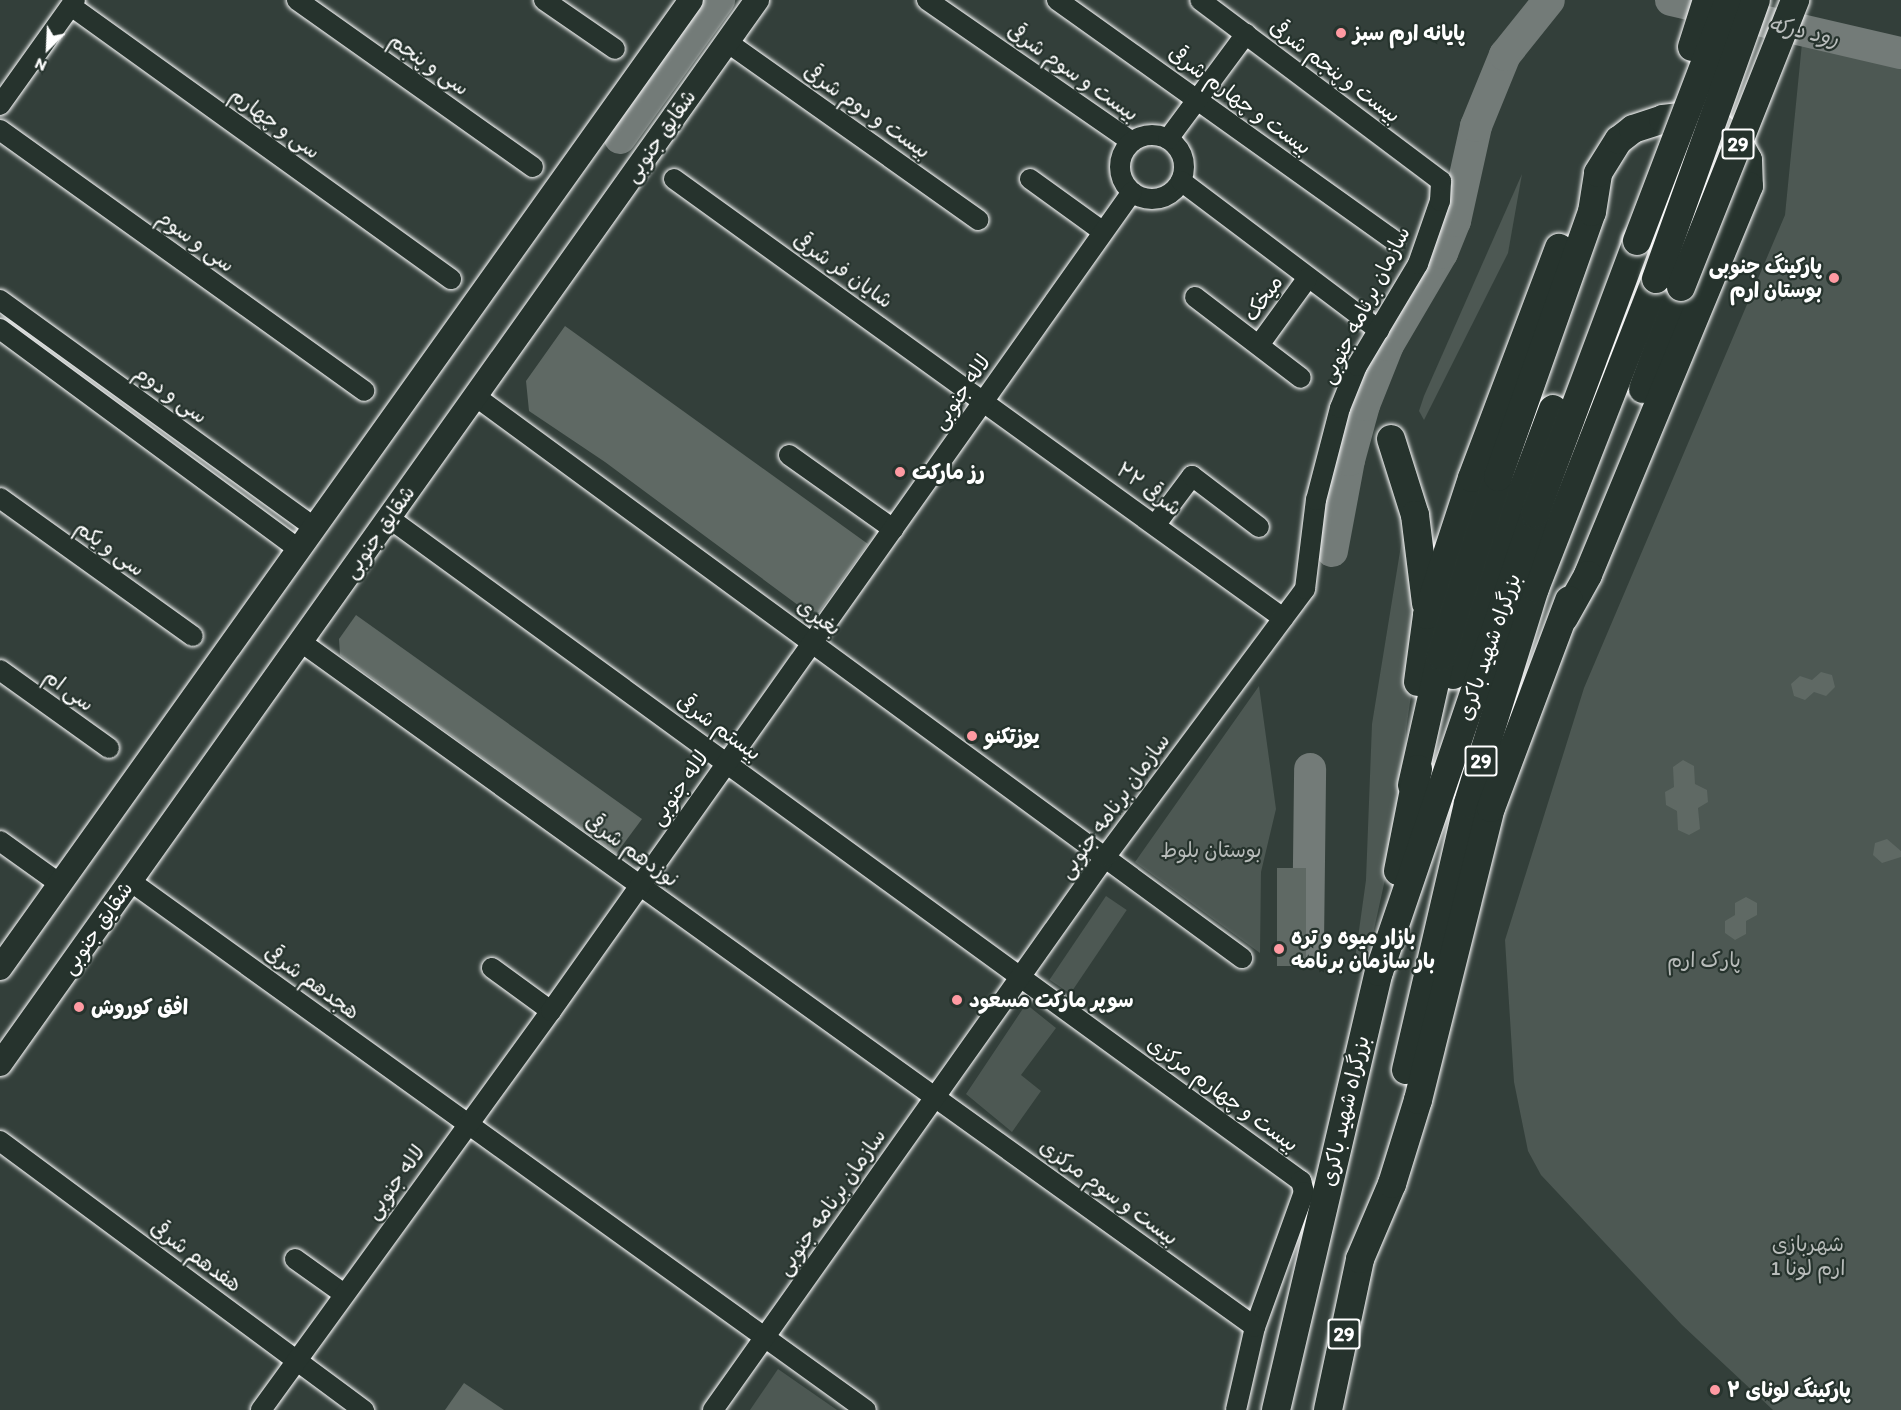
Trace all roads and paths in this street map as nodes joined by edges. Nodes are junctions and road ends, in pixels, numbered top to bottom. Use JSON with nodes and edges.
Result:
{"nodes":[{"id":1,"x":297,"y":0,"type":"edge"},
{"id":2,"x":544,"y":0,"type":"edge"},
{"id":3,"x":691,"y":0,"type":"edge"},
{"id":4,"x":757,"y":0,"type":"edge"},
{"id":5,"x":927,"y":0,"type":"edge"},
{"id":6,"x":1057,"y":0,"type":"edge"},
{"id":7,"x":1200,"y":0,"type":"edge"},
{"id":8,"x":1707,"y":0,"type":"edge"},
{"id":9,"x":1729,"y":0,"type":"edge"},
{"id":10,"x":1756,"y":0,"type":"edge"},
{"id":11,"x":1795,"y":0,"type":"edge"},
{"id":12,"x":73,"y":3,"type":"edge"},
{"id":13,"x":1246,"y":34,"type":"junction"},
{"id":14,"x":727,"y":42,"type":"junction"},
{"id":15,"x":615,"y":49,"type":"dead end"},
{"id":16,"x":1198,"y":99,"type":"junction"},
{"id":17,"x":0,"y":105,"type":"edge"},
{"id":18,"x":0,"y":130,"type":"edge"},
{"id":19,"x":1168,"y":140,"type":"junction"},
{"id":20,"x":1132,"y":142,"type":"junction"},
{"id":21,"x":533,"y":167,"type":"dead end"},
{"id":22,"x":1598,"y":173,"type":"junction"},
{"id":23,"x":674,"y":179,"type":"dead end"},
{"id":24,"x":1030,"y":179,"type":"dead end"},
{"id":25,"x":1181,"y":181,"type":"junction"},
{"id":26,"x":1441,"y":181,"type":"joint"},
{"id":27,"x":1132,"y":192,"type":"junction"},
{"id":28,"x":978,"y":220,"type":"dead end"},
{"id":29,"x":1102,"y":231,"type":"junction"},
{"id":30,"x":1627,"y":238,"type":"junction"},
{"id":31,"x":1393,"y":240,"type":"dead end"},
{"id":32,"x":451,"y":279,"type":"dead end"},
{"id":33,"x":1307,"y":279,"type":"junction"},
{"id":34,"x":1668,"y":283,"type":"junction"},
{"id":35,"x":1195,"y":297,"type":"dead end"},
{"id":36,"x":0,"y":300,"type":"edge"},
{"id":37,"x":0,"y":329,"type":"edge"},
{"id":38,"x":1379,"y":330,"type":"junction"},
{"id":39,"x":1259,"y":345,"type":"junction"},
{"id":40,"x":1301,"y":378,"type":"dead end"},
{"id":41,"x":364,"y":391,"type":"dead end"},
{"id":42,"x":475,"y":396,"type":"junction"},
{"id":43,"x":985,"y":399,"type":"junction"},
{"id":44,"x":164,"y":419,"type":"junction"},
{"id":45,"x":149,"y":439,"type":"junction"},
{"id":46,"x":1391,"y":439,"type":"dead end"},
{"id":47,"x":789,"y":455,"type":"dead end"},
{"id":48,"x":0,"y":498,"type":"edge"},
{"id":49,"x":389,"y":518,"type":"junction"},
{"id":50,"x":306,"y":521,"type":"junction"},
{"id":51,"x":1156,"y":524,"type":"junction"},
{"id":52,"x":1258,"y":527,"type":"dead end"},
{"id":53,"x":893,"y":529,"type":"junction"},
{"id":54,"x":289,"y":542,"type":"junction"},
{"id":55,"x":1427,"y":615,"type":"junction"},
{"id":56,"x":1283,"y":618,"type":"junction"},
{"id":57,"x":1564,"y":618,"type":"junction"},
{"id":58,"x":193,"y":636,"type":"dead end"},
{"id":59,"x":301,"y":642,"type":"junction"},
{"id":60,"x":812,"y":642,"type":"junction"},
{"id":61,"x":0,"y":670,"type":"edge"},
{"id":62,"x":109,"y":748,"type":"dead end"},
{"id":63,"x":727,"y":762,"type":"junction"},
{"id":64,"x":1412,"y":786,"type":"junction"},
{"id":65,"x":0,"y":841,"type":"edge"},
{"id":66,"x":1106,"y":856,"type":"junction"},
{"id":67,"x":130,"y":882,"type":"junction"},
{"id":68,"x":60,"y":884,"type":"junction"},
{"id":69,"x":640,"y":885,"type":"junction"},
{"id":70,"x":1385,"y":953,"type":"junction"},
{"id":71,"x":1242,"y":958,"type":"dead end"},
{"id":72,"x":0,"y":968,"type":"edge"},
{"id":73,"x":492,"y":968,"type":"dead end"},
{"id":74,"x":1022,"y":975,"type":"junction"},
{"id":75,"x":551,"y":1011,"type":"junction"},
{"id":76,"x":0,"y":1064,"type":"edge"},
{"id":77,"x":935,"y":1097,"type":"junction"},
{"id":78,"x":467,"y":1122,"type":"junction"},
{"id":79,"x":0,"y":1141,"type":"edge"},
{"id":80,"x":295,"y":1259,"type":"dead end"},
{"id":81,"x":1360,"y":1259,"type":"junction"},
{"id":82,"x":344,"y":1294,"type":"junction"},
{"id":83,"x":1255,"y":1327,"type":"junction"},
{"id":84,"x":765,"y":1336,"type":"junction"},
{"id":85,"x":297,"y":1360,"type":"junction"},
{"id":86,"x":261,"y":1410,"type":"edge"},
{"id":87,"x":364,"y":1410,"type":"edge"},
{"id":88,"x":713,"y":1410,"type":"edge"},
{"id":89,"x":866,"y":1410,"type":"edge"},
{"id":90,"x":1236,"y":1410,"type":"edge"},
{"id":91,"x":1276,"y":1410,"type":"edge"},
{"id":92,"x":1328,"y":1410,"type":"edge"}],
"edges":[{"from":1,"to":21,"type":"street","name":"سی و پنجم"},
{"from":2,"to":15,"type":"street"},
{"from":3,"to":50,"type":"main road"},
{"from":4,"to":14,"type":"main road","name":"شقایق جنوبی"},
{"from":5,"to":20,"type":"street","name":"بیست و سوم شرقی"},
{"from":6,"to":16,"type":"street","name":"بیست و چهارم شرقی"},
{"from":7,"to":13,"type":"street","name":"بیست و پنجم شرقی"},
{"from":8,"to":30,"type":"highway","number":"29","bridge":true},
{"from":9,"to":30,"type":"highway","number":"29","bridge":true},
{"from":10,"to":34,"type":"highway","number":"29","bridge":true},
{"from":11,"to":34,"type":"highway","number":"29","bridge":true},
{"from":12,"to":17,"type":"street"},
{"from":12,"to":32,"type":"street","name":"سی و چهارم"},
{"from":13,"to":16,"type":"street"},
{"from":13,"to":26,"type":"street","name":"بیست و پنجم شرقی"},
{"from":14,"to":28,"type":"street","name":"بیست و دوم شرقی"},
{"from":14,"to":42,"type":"main road","name":"شقایق جنوبی"},
{"from":16,"to":19,"type":"street"},
{"from":16,"to":31,"type":"street","name":"بیست و چهارم شرقی"},
{"from":18,"to":41,"type":"street","name":"سی و سوم"},
{"from":19,"to":20,"type":"street"},
{"from":19,"to":25,"type":"street"},
{"from":20,"to":27,"type":"street"},
{"from":22,"to":55,"type":"highway"},
{"from":22,"to":57,"type":"highway"},
{"from":22,"to":64,"type":"highway"},
{"from":23,"to":43,"type":"street","name":"شایان فر شرقی"},
{"from":24,"to":29,"type":"street"},
{"from":25,"to":27,"type":"street"},
{"from":25,"to":33,"type":"street"},
{"from":26,"to":38,"type":"street","name":"سازمان برنامه جنوبی"},
{"from":27,"to":29,"type":"street","name":"لاله جنوبی"},
{"from":29,"to":43,"type":"street","name":"لاله جنوبی"},
{"from":30,"to":64,"type":"highway","number":"29"},
{"from":30,"to":70,"type":"highway","name":"بزرگراه شهید باکری","number":"29"},
{"from":33,"to":38,"type":"street"},
{"from":33,"to":39,"type":"street","name":"میخک"},
{"from":34,"to":57,"type":"highway","number":"29"},
{"from":34,"to":81,"type":"highway","number":"29"},
{"from":35,"to":39,"type":"street","name":"میخک"},
{"from":36,"to":44,"type":"street","name":"سی و دوم"},
{"from":37,"to":45,"type":"street"},
{"from":38,"to":56,"type":"street","name":"سازمان برنامه جنوبی"},
{"from":39,"to":40,"type":"street","name":"میخک"},
{"from":42,"to":49,"type":"main road","name":"شقایق جنوبی"},
{"from":42,"to":60,"type":"street","name":"بغیری"},
{"from":43,"to":51,"type":"street","name":"۲۲ شرقی"},
{"from":43,"to":53,"type":"street","name":"لاله جنوبی"},
{"from":44,"to":45,"type":"street"},
{"from":44,"to":50,"type":"street","name":"سی و دوم"},
{"from":45,"to":54,"type":"street"},
{"from":46,"to":55,"type":"highway"},
{"from":47,"to":53,"type":"street"},
{"from":48,"to":58,"type":"street","name":"سی و یکم"},
{"from":49,"to":59,"type":"main road","name":"شقایق جنوبی"},
{"from":49,"to":63,"type":"street","name":"بیستم شرقی"},
{"from":50,"to":54,"type":"main road"},
{"from":51,"to":52,"type":"street"},
{"from":51,"to":56,"type":"street","name":"۲۲ شرقی"},
{"from":53,"to":60,"type":"street","name":"لاله جنوبی"},
{"from":54,"to":68,"type":"main road"},
{"from":55,"to":64,"type":"highway"},
{"from":56,"to":66,"type":"street","name":"سازمان برنامه جنوبی"},
{"from":57,"to":81,"type":"highway","number":"29"},
{"from":59,"to":67,"type":"main road","name":"شقایق جنوبی"},
{"from":59,"to":69,"type":"street","name":"نوزدهم شرقی"},
{"from":60,"to":63,"type":"street","name":"لاله جنوبی"},
{"from":60,"to":66,"type":"street","name":"بغیری"},
{"from":61,"to":62,"type":"street","name":"سی ام"},
{"from":63,"to":69,"type":"street","name":"لاله جنوبی"},
{"from":63,"to":74,"type":"street","name":"بیستم شرقی"},
{"from":64,"to":70,"type":"highway","number":"29"},
{"from":65,"to":68,"type":"street"},
{"from":66,"to":71,"type":"street","name":"بغیری"},
{"from":66,"to":74,"type":"street","name":"سازمان برنامه جنوبی"},
{"from":67,"to":76,"type":"main road","name":"شقایق جنوبی"},
{"from":67,"to":78,"type":"street","name":"هجدهم شرقی"},
{"from":68,"to":72,"type":"main road"},
{"from":69,"to":75,"type":"street","name":"لاله جنوبی"},
{"from":69,"to":77,"type":"street","name":"نوزدهم شرقی"},
{"from":70,"to":91,"type":"highway","name":"بزرگراه شهید باکری","number":"29"},
{"from":73,"to":75,"type":"street"},
{"from":74,"to":77,"type":"street","name":"سازمان برنامه جنوبی"},
{"from":74,"to":83,"type":"street","name":"بیست و چهارم مرکزی"},
{"from":75,"to":78,"type":"street","name":"لاله جنوبی"},
{"from":77,"to":83,"type":"street","name":"بیست و سوم مرکزی"},
{"from":77,"to":84,"type":"street","name":"سازمان برنامه جنوبی"},
{"from":78,"to":82,"type":"street","name":"لاله جنوبی"},
{"from":78,"to":84,"type":"street","name":"هجدهم شرقی"},
{"from":79,"to":85,"type":"street","name":"هفدهم شرقی"},
{"from":80,"to":82,"type":"street"},
{"from":81,"to":92,"type":"highway","number":"29"},
{"from":82,"to":85,"type":"street","name":"لاله جنوبی"},
{"from":83,"to":90,"type":"street","name":"بیست و چهارم مرکزی"},
{"from":84,"to":88,"type":"street","name":"سازمان برنامه جنوبی"},
{"from":84,"to":89,"type":"street","name":"هجدهم شرقی"},
{"from":85,"to":86,"type":"street","name":"لاله جنوبی"},
{"from":85,"to":87,"type":"street","name":"هفدهم شرقی"}]}
